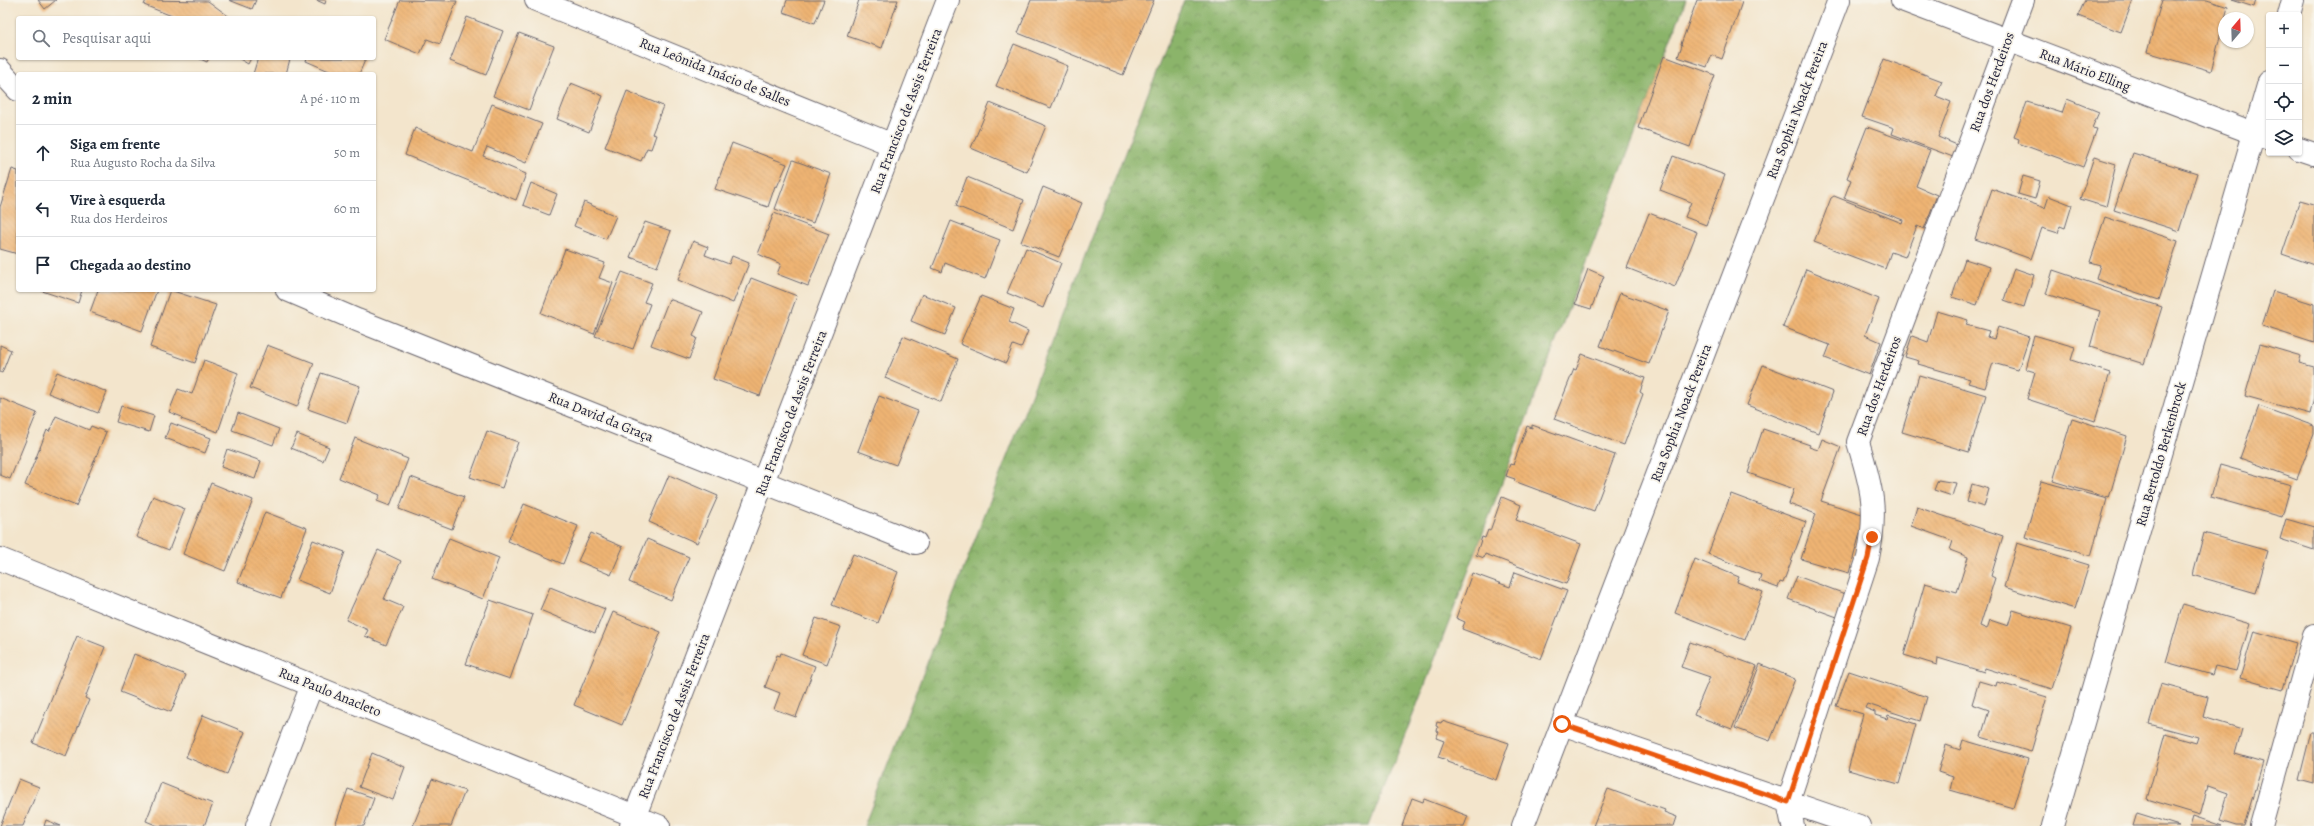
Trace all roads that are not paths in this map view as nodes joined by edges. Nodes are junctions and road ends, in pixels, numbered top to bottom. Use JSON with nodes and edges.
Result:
{"nodes":[{"id":1,"x":536,"y":0,"type":"edge"},
{"id":2,"x":948,"y":0,"type":"edge"},
{"id":3,"x":1839,"y":0,"type":"edge"},
{"id":4,"x":1902,"y":0,"type":"edge"},
{"id":5,"x":2023,"y":0,"type":"edge"},
{"id":6,"x":2293,"y":0,"type":"edge"},
{"id":7,"x":2289,"y":12,"type":"edge"},
{"id":8,"x":2008,"y":40,"type":"junction"},
{"id":9,"x":0,"y":70,"type":"edge"},
{"id":10,"x":2269,"y":84,"type":"edge"},
{"id":11,"x":16,"y":88,"type":"edge"},
{"id":12,"x":2262,"y":137,"type":"edge"},
{"id":13,"x":893,"y":145,"type":"junction"},
{"id":14,"x":2302,"y":150,"type":"edge"},
{"id":15,"x":2314,"y":154,"type":"edge"},
{"id":16,"x":292,"y":292,"type":"edge"},
{"id":17,"x":764,"y":482,"type":"junction"},
{"id":18,"x":916,"y":543,"type":"dead end"},
{"id":19,"x":0,"y":559,"type":"edge"},
{"id":20,"x":2314,"y":635,"type":"edge"},
{"id":21,"x":312,"y":685,"type":"junction"},
{"id":22,"x":1562,"y":724,"type":"junction"},
{"id":23,"x":1788,"y":802,"type":"junction"},
{"id":24,"x":633,"y":821,"type":"edge"},
{"id":25,"x":257,"y":826,"type":"edge"},
{"id":26,"x":659,"y":826,"type":"edge"},
{"id":27,"x":1523,"y":826,"type":"edge"},
{"id":28,"x":1793,"y":826,"type":"edge"},
{"id":29,"x":1859,"y":826,"type":"edge"},
{"id":30,"x":2053,"y":826,"type":"edge"},
{"id":31,"x":2261,"y":826,"type":"edge"}],
"edges":[{"from":1,"to":13,"type":"street","name":"Rua Leônida Inácio de Salles"},
{"from":2,"to":13,"type":"street","name":"Rua Francisco de Assis Ferreira"},
{"from":3,"to":22,"type":"street","name":"Rua Sophia Noack Pereira"},
{"from":4,"to":8,"type":"street","name":"Rua Mário Elling"},
{"from":5,"to":8,"type":"street","name":"Rua dos Herdeiros"},
{"from":6,"to":7,"type":"street"},
{"from":8,"to":12,"type":"street","name":"Rua Mário Elling"},
{"from":8,"to":23,"type":"street","name":"Rua dos Herdeiros"},
{"from":9,"to":11,"type":"street"},
{"from":10,"to":12,"type":"street","name":"Rua Bertoldo Berkenbrock"},
{"from":12,"to":30,"type":"street","name":"Rua Bertoldo Berkenbrock"},
{"from":13,"to":17,"type":"street","name":"Rua Francisco de Assis Ferreira"},
{"from":14,"to":15,"type":"street"},
{"from":16,"to":17,"type":"street","name":"Rua David da Graça"},
{"from":17,"to":18,"type":"street","name":"Rua David da Graça"},
{"from":17,"to":24,"type":"street","name":"Rua Francisco de Assis Ferreira"},
{"from":19,"to":21,"type":"street","name":"Rua Paulo Anacleto"},
{"from":20,"to":31,"type":"street"},
{"from":21,"to":24,"type":"street","name":"Rua Paulo Anacleto"},
{"from":21,"to":25,"type":"street"},
{"from":22,"to":23,"type":"street"},
{"from":22,"to":27,"type":"street","name":"Rua Sophia Noack Pereira"},
{"from":23,"to":28,"type":"street","name":"Rua dos Herdeiros"},
{"from":23,"to":29,"type":"street"},
{"from":24,"to":26,"type":"street","name":"Rua Paulo Anacleto"}]}
